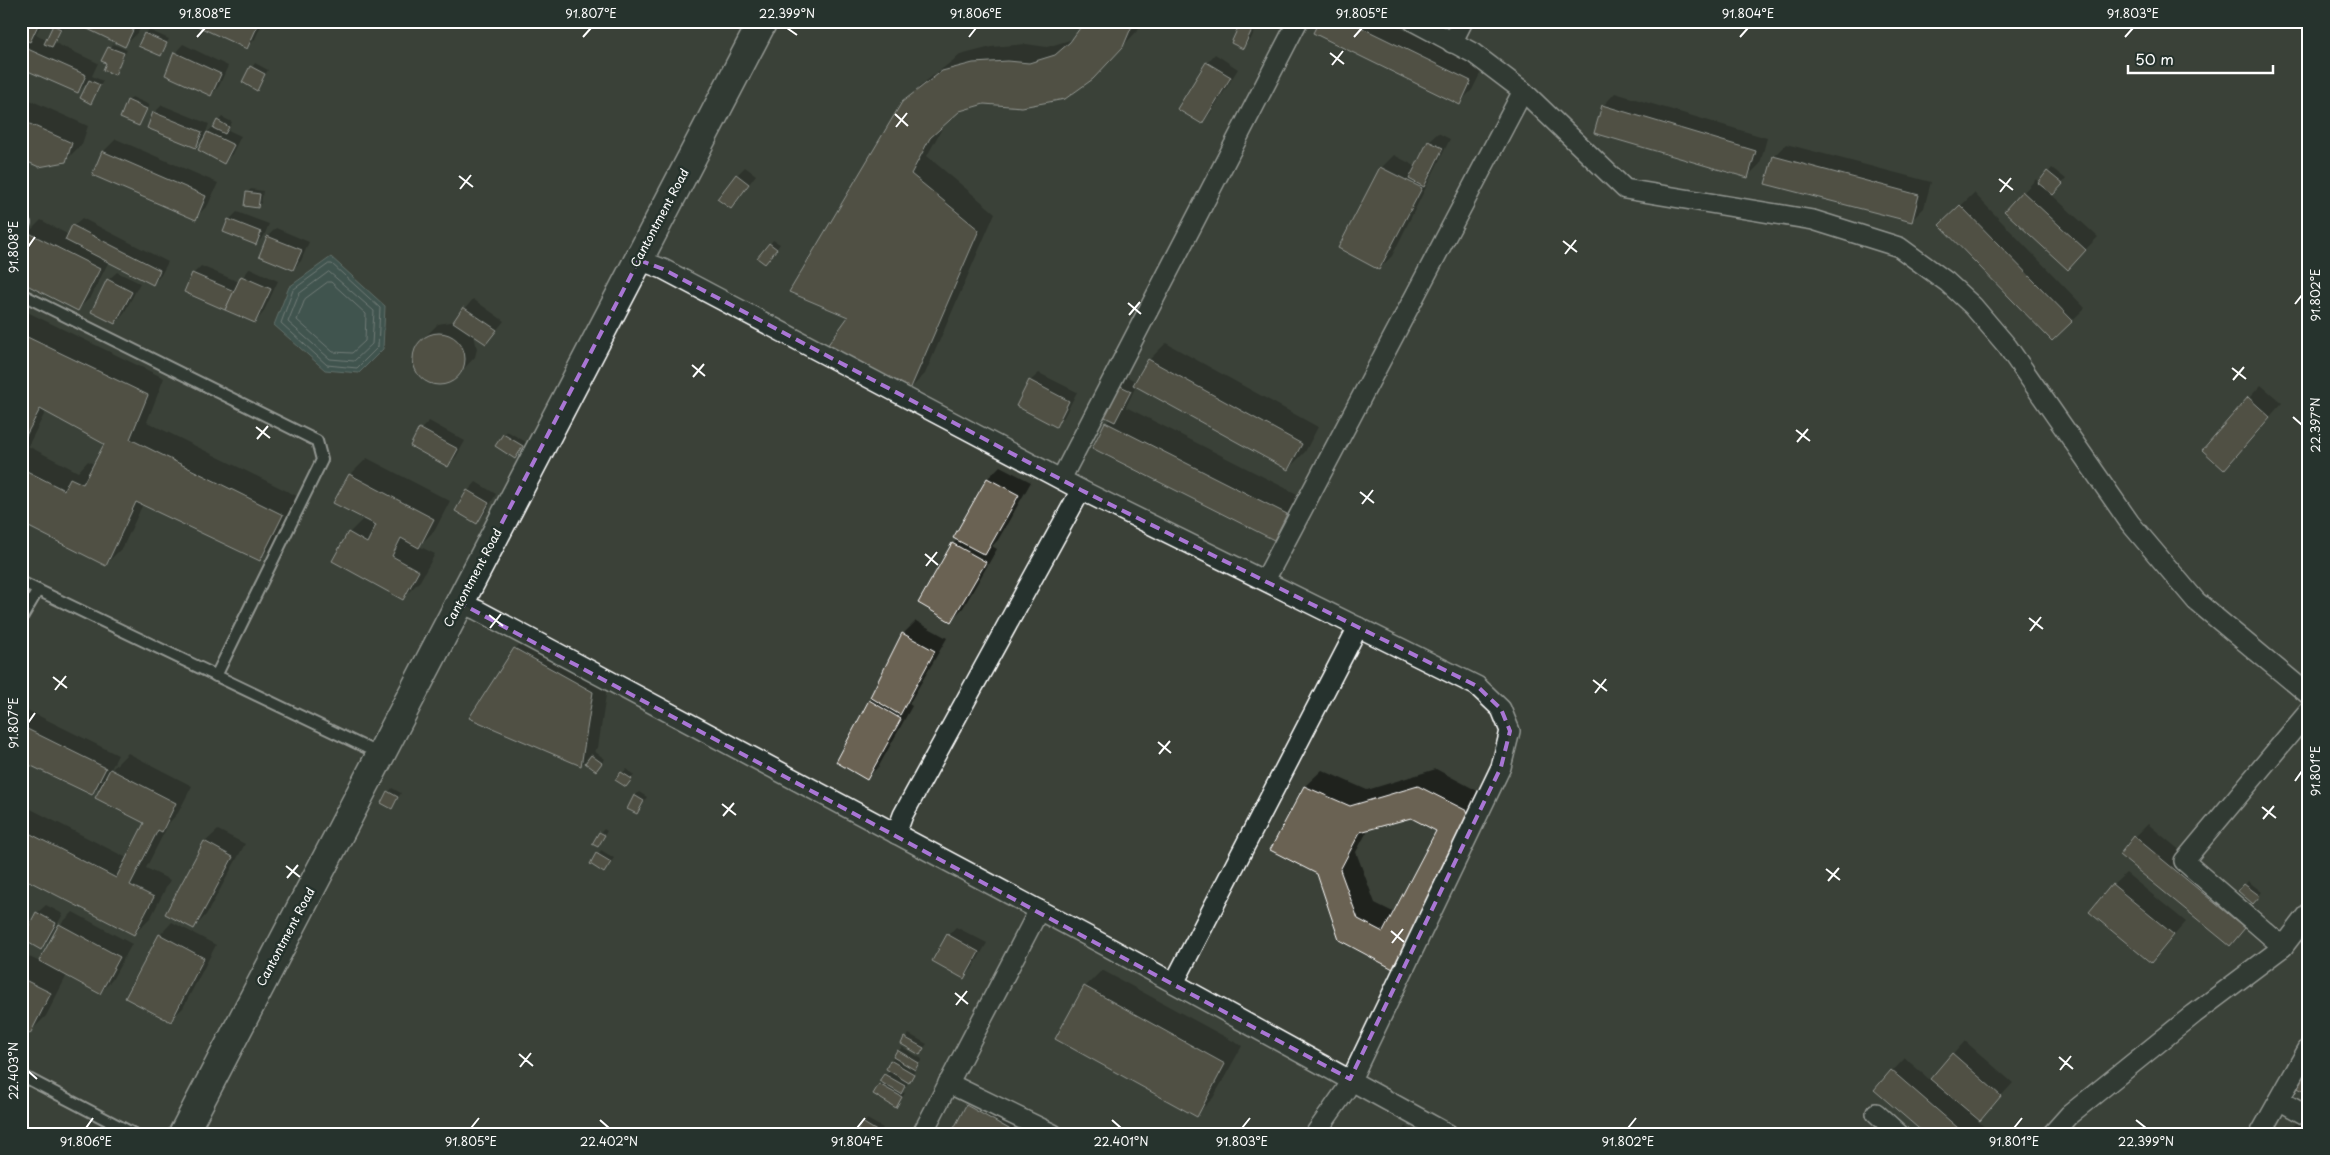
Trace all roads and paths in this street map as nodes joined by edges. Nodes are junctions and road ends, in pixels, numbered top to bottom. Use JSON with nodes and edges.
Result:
{"nodes":[{"id":1,"x":763,"y":21,"type":"edge"},
{"id":2,"x":1298,"y":21,"type":"edge"},
{"id":3,"x":1413,"y":21,"type":"edge"},
{"id":4,"x":1463,"y":21,"type":"edge"},
{"id":5,"x":1452,"y":43,"type":"junction"},
{"id":6,"x":1523,"y":91,"type":"junction"},
{"id":7,"x":639,"y":260,"type":"junction"},
{"id":8,"x":21,"y":294,"type":"edge"},
{"id":9,"x":1061,"y":480,"type":"junction"},
{"id":10,"x":1081,"y":490,"type":"junction"},
{"id":11,"x":1265,"y":580,"type":"junction"},
{"id":12,"x":21,"y":582,"type":"edge"},
{"id":13,"x":38,"y":590,"type":"junction"},
{"id":14,"x":460,"y":603,"type":"junction"},
{"id":15,"x":21,"y":618,"type":"edge"},
{"id":16,"x":1358,"y":627,"type":"junction"},
{"id":17,"x":216,"y":676,"type":"junction"},
{"id":18,"x":2309,"y":695,"type":"edge"},
{"id":19,"x":2309,"y":711,"type":"edge"},
{"id":20,"x":380,"y":756,"type":"junction"},
{"id":21,"x":896,"y":834,"type":"junction"},
{"id":22,"x":1039,"y":910,"type":"junction"},
{"id":23,"x":2309,"y":913,"type":"edge"},
{"id":24,"x":2283,"y":947,"type":"junction"},
{"id":25,"x":1174,"y":983,"type":"junction"},
{"id":26,"x":2309,"y":1046,"type":"edge"},
{"id":27,"x":21,"y":1075,"type":"edge"},
{"id":28,"x":1350,"y":1079,"type":"junction"},
{"id":29,"x":948,"y":1083,"type":"junction"},
{"id":30,"x":2286,"y":1104,"type":"dead end"},
{"id":31,"x":1876,"y":1113,"type":"dead end"},
{"id":32,"x":2309,"y":1117,"type":"edge"},
{"id":33,"x":134,"y":1134,"type":"edge"},
{"id":34,"x":183,"y":1134,"type":"edge"},
{"id":35,"x":922,"y":1134,"type":"edge"},
{"id":36,"x":1053,"y":1134,"type":"edge"},
{"id":37,"x":1315,"y":1134,"type":"edge"},
{"id":38,"x":1448,"y":1134,"type":"edge"},
{"id":39,"x":1899,"y":1134,"type":"edge"},
{"id":40,"x":2052,"y":1134,"type":"edge"},
{"id":41,"x":2260,"y":1134,"type":"edge"}],
"edges":[{"from":1,"to":7,"type":"street","name":"Cantontment Road"},
{"from":2,"to":9,"type":"street"},
{"from":3,"to":5,"type":"street"},
{"from":4,"to":5,"type":"street"},
{"from":5,"to":6,"type":"street"},
{"from":6,"to":11,"type":"street"},
{"from":6,"to":18,"type":"street"},
{"from":7,"to":9,"type":"street"},
{"from":7,"to":14,"type":"street","name":"Cantontment Road"},
{"from":8,"to":17,"type":"lane"},
{"from":9,"to":10,"type":"street"},
{"from":10,"to":11,"type":"street"},
{"from":10,"to":21,"type":"street"},
{"from":11,"to":16,"type":"street"},
{"from":12,"to":13,"type":"lane"},
{"from":13,"to":15,"type":"lane"},
{"from":13,"to":17,"type":"lane"},
{"from":14,"to":20,"type":"street","name":"Cantontment Road"},
{"from":14,"to":21,"type":"street"},
{"from":16,"to":25,"type":"street"},
{"from":16,"to":28,"type":"street"},
{"from":17,"to":20,"type":"lane"},
{"from":19,"to":24,"type":"street"},
{"from":20,"to":34,"type":"street","name":"Cantontment Road"},
{"from":21,"to":22,"type":"street"},
{"from":22,"to":25,"type":"street"},
{"from":22,"to":29,"type":"street"},
{"from":23,"to":24,"type":"street"},
{"from":24,"to":40,"type":"street"},
{"from":25,"to":28,"type":"street"},
{"from":26,"to":41,"type":"street"},
{"from":27,"to":33,"type":"lane"},
{"from":28,"to":37,"type":"street"},
{"from":28,"to":38,"type":"street"},
{"from":29,"to":35,"type":"street"},
{"from":29,"to":36,"type":"street"},
{"from":30,"to":32,"type":"street"},
{"from":31,"to":39,"type":"street"}]}
